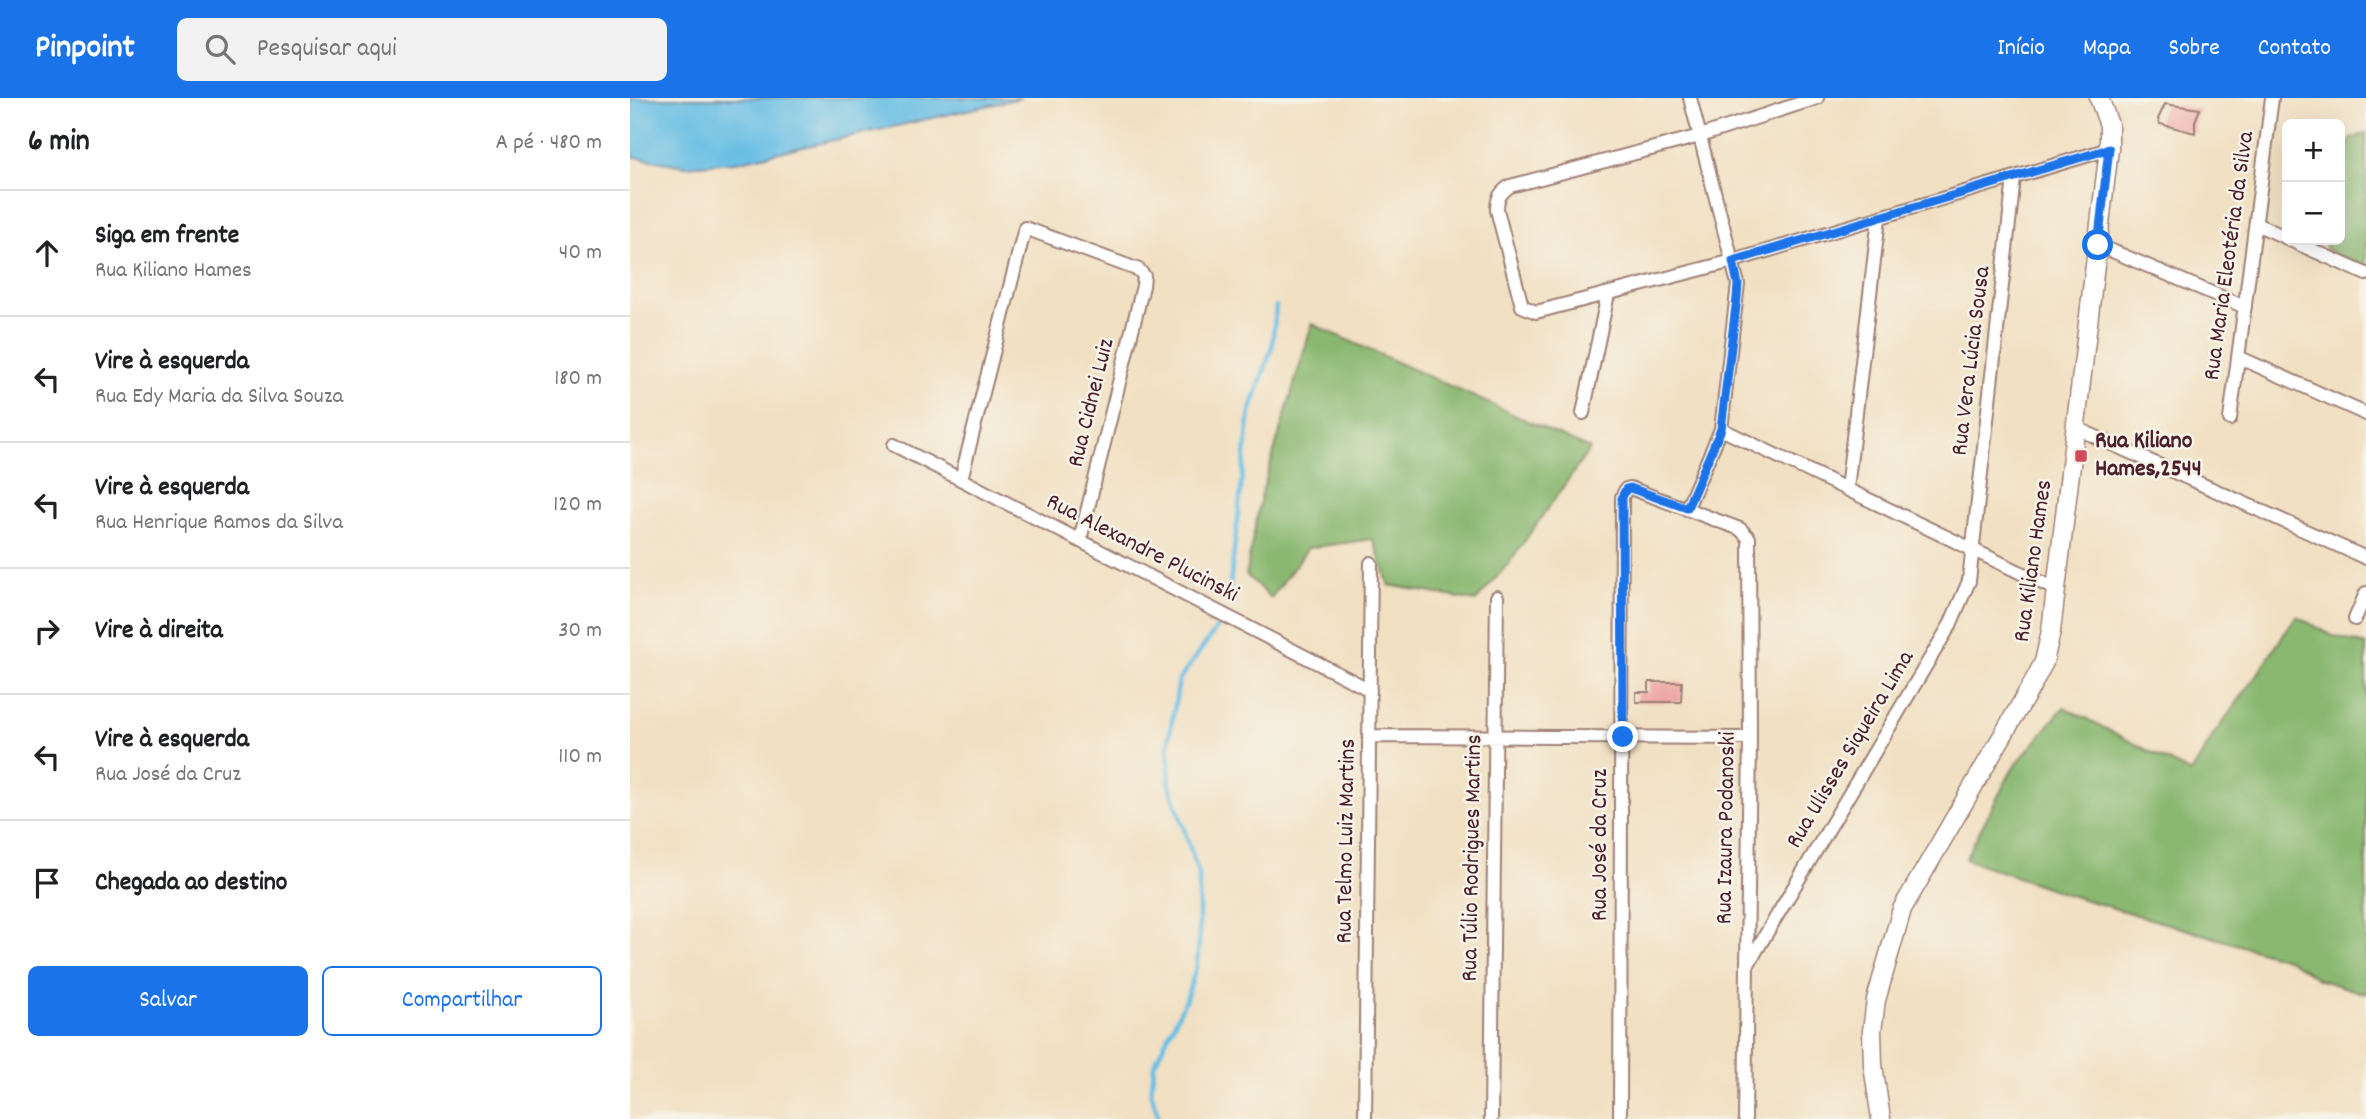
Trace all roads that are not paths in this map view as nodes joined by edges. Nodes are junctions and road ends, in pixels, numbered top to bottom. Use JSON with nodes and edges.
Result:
{"nodes":[{"id":1,"x":1690,"y":98,"type":"edge"},
{"id":2,"x":1816,"y":98,"type":"edge"},
{"id":3,"x":2099,"y":98,"type":"edge"},
{"id":4,"x":2272,"y":98,"type":"edge"},
{"id":5,"x":1700,"y":136,"type":"junction"},
{"id":6,"x":2109,"y":149,"type":"junction"},
{"id":7,"x":2014,"y":178,"type":"junction"},
{"id":8,"x":1879,"y":218,"type":"junction"},
{"id":9,"x":2256,"y":224,"type":"junction"},
{"id":10,"x":2282,"y":236,"type":"edge"},
{"id":11,"x":2098,"y":245,"type":"junction"},
{"id":12,"x":2302,"y":245,"type":"edge"},
{"id":13,"x":1733,"y":261,"type":"junction"},
{"id":14,"x":2366,"y":274,"type":"edge"},
{"id":15,"x":1608,"y":294,"type":"junction"},
{"id":16,"x":2245,"y":307,"type":"junction"},
{"id":17,"x":2238,"y":357,"type":"junction"},
{"id":18,"x":1583,"y":413,"type":"dead end"},
{"id":19,"x":2366,"y":414,"type":"edge"},
{"id":20,"x":2230,"y":419,"type":"dead end"},
{"id":21,"x":2076,"y":428,"type":"junction"},
{"id":22,"x":1721,"y":429,"type":"junction"},
{"id":23,"x":894,"y":445,"type":"dead end"},
{"id":24,"x":961,"y":480,"type":"junction"},
{"id":25,"x":1847,"y":489,"type":"junction"},
{"id":26,"x":1687,"y":508,"type":"junction"},
{"id":27,"x":1080,"y":540,"type":"junction"},
{"id":28,"x":1971,"y":549,"type":"junction"},
{"id":29,"x":2366,"y":558,"type":"edge"},
{"id":30,"x":1371,"y":563,"type":"dead end"},
{"id":31,"x":2057,"y":590,"type":"junction"},
{"id":32,"x":2366,"y":593,"type":"edge"},
{"id":33,"x":1497,"y":597,"type":"dead end"},
{"id":34,"x":2355,"y":619,"type":"dead end"},
{"id":35,"x":1370,"y":690,"type":"junction"},
{"id":36,"x":1369,"y":736,"type":"junction"},
{"id":37,"x":1496,"y":737,"type":"junction"},
{"id":38,"x":1623,"y":737,"type":"junction"},
{"id":39,"x":1750,"y":738,"type":"junction"},
{"id":40,"x":1747,"y":966,"type":"junction"},
{"id":41,"x":1365,"y":1119,"type":"edge"},
{"id":42,"x":1490,"y":1119,"type":"edge"},
{"id":43,"x":1620,"y":1119,"type":"edge"},
{"id":44,"x":1745,"y":1119,"type":"edge"},
{"id":45,"x":1881,"y":1119,"type":"edge"}],
"edges":[{"from":1,"to":5,"type":"street"},
{"from":2,"to":5,"type":"street"},
{"from":3,"to":6,"type":"main road","name":"Rua Kiliano Hames"},
{"from":4,"to":9,"type":"street","name":"Rua Maria Eleotéria da Silva"},
{"from":5,"to":13,"type":"street"},
{"from":5,"to":15,"type":"street"},
{"from":6,"to":7,"type":"street"},
{"from":6,"to":11,"type":"main road","name":"Rua Kiliano Hames"},
{"from":7,"to":8,"type":"street"},
{"from":7,"to":28,"type":"street","name":"Rua Vera Lúcia Sousa"},
{"from":8,"to":13,"type":"street"},
{"from":8,"to":25,"type":"street"},
{"from":9,"to":10,"type":"street"},
{"from":9,"to":16,"type":"street","name":"Rua Maria Eleotéria da Silva"},
{"from":11,"to":16,"type":"street"},
{"from":11,"to":21,"type":"main road","name":"Rua Kiliano Hames"},
{"from":12,"to":14,"type":"street"},
{"from":13,"to":15,"type":"street"},
{"from":13,"to":22,"type":"street"},
{"from":15,"to":18,"type":"street"},
{"from":16,"to":17,"type":"street","name":"Rua Maria Eleotéria da Silva"},
{"from":17,"to":19,"type":"street"},
{"from":17,"to":20,"type":"street","name":"Rua Maria Eleotéria da Silva"},
{"from":21,"to":29,"type":"street"},
{"from":21,"to":31,"type":"main road","name":"Rua Kiliano Hames"},
{"from":22,"to":25,"type":"street"},
{"from":22,"to":26,"type":"street"},
{"from":23,"to":24,"type":"street","name":"Rua Alexandre Plucinski"},
{"from":24,"to":27,"type":"street","name":"Rua Alexandre Plucinski"},
{"from":24,"to":27,"type":"street","name":"Rua Cidnei Luiz"},
{"from":25,"to":28,"type":"street"},
{"from":26,"to":38,"type":"street","name":"Rua José da Cruz"},
{"from":26,"to":39,"type":"street","name":"Rua Izaura Podanoski"},
{"from":27,"to":35,"type":"street","name":"Rua Alexandre Plucinski"},
{"from":28,"to":31,"type":"street"},
{"from":28,"to":40,"type":"street","name":"Rua Ulisses Siqueira Lima"},
{"from":30,"to":35,"type":"street","name":"Rua Telmo Luiz Martins"},
{"from":31,"to":45,"type":"main road","name":"Rua Kiliano Hames"},
{"from":32,"to":34,"type":"street"},
{"from":33,"to":37,"type":"street","name":"Rua Túlio Rodrigues Martins"},
{"from":35,"to":36,"type":"street","name":"Rua Telmo Luiz Martins"},
{"from":36,"to":37,"type":"street"},
{"from":36,"to":41,"type":"street","name":"Rua Telmo Luiz Martins"},
{"from":37,"to":38,"type":"street"},
{"from":37,"to":42,"type":"street","name":"Rua Túlio Rodrigues Martins"},
{"from":38,"to":39,"type":"street"},
{"from":38,"to":43,"type":"street","name":"Rua José da Cruz"},
{"from":39,"to":40,"type":"street","name":"Rua Izaura Podanoski"},
{"from":40,"to":44,"type":"street","name":"Rua Izaura Podanoski"}]}
